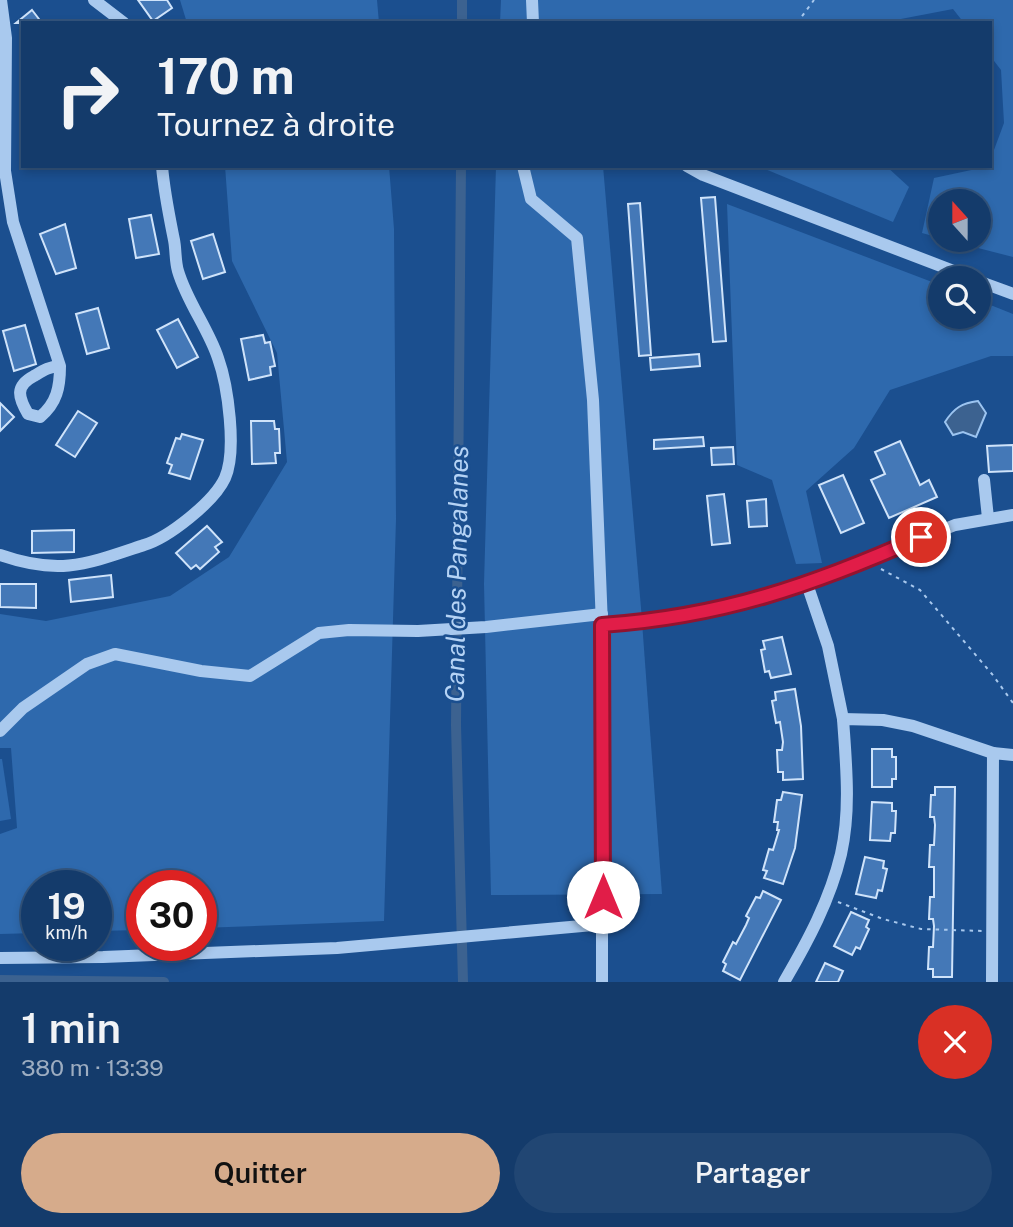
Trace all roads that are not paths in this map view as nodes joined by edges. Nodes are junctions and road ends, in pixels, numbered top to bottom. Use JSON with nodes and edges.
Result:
{"nodes":[{"id":1,"x":1,"y":0,"type":"edge"},
{"id":2,"x":94,"y":0,"type":"edge"},
{"id":3,"x":532,"y":0,"type":"edge"},
{"id":4,"x":121,"y":21,"type":"edge"},
{"id":5,"x":533,"y":21,"type":"edge"},
{"id":6,"x":162,"y":168,"type":"edge"},
{"id":7,"x":523,"y":168,"type":"edge"},
{"id":8,"x":691,"y":168,"type":"edge"},
{"id":9,"x":941,"y":266,"type":"edge"},
{"id":10,"x":991,"y":286,"type":"edge"},
{"id":11,"x":1013,"y":294,"type":"edge"},
{"id":12,"x":60,"y":366,"type":"dead end"},
{"id":13,"x":984,"y":480,"type":"dead end"},
{"id":14,"x":1013,"y":515,"type":"edge"},
{"id":15,"x":988,"y":518,"type":"junction"},
{"id":16,"x":0,"y":555,"type":"edge"},
{"id":17,"x":807,"y":584,"type":"junction"},
{"id":18,"x":602,"y":620,"type":"junction"},
{"id":19,"x":843,"y":719,"type":"junction"},
{"id":20,"x":0,"y":731,"type":"edge"},
{"id":21,"x":993,"y":753,"type":"junction"},
{"id":22,"x":1013,"y":755,"type":"edge"},
{"id":23,"x":604,"y":924,"type":"junction"},
{"id":24,"x":0,"y":958,"type":"edge"},
{"id":25,"x":603,"y":982,"type":"edge"},
{"id":26,"x":784,"y":982,"type":"edge"},
{"id":27,"x":992,"y":982,"type":"edge"}],
"edges":[{"from":1,"to":12,"type":"street"},
{"from":2,"to":4,"type":"street"},
{"from":3,"to":5,"type":"street"},
{"from":6,"to":16,"type":"street"},
{"from":7,"to":18,"type":"street"},
{"from":8,"to":9,"type":"street"},
{"from":10,"to":11,"type":"street"},
{"from":13,"to":15,"type":"street"},
{"from":14,"to":15,"type":"street"},
{"from":15,"to":17,"type":"street"},
{"from":17,"to":18,"type":"street"},
{"from":17,"to":19,"type":"street"},
{"from":18,"to":20,"type":"street"},
{"from":18,"to":23,"type":"street"},
{"from":19,"to":21,"type":"street"},
{"from":19,"to":26,"type":"street"},
{"from":21,"to":22,"type":"street"},
{"from":21,"to":27,"type":"street"},
{"from":23,"to":24,"type":"street"},
{"from":23,"to":25,"type":"street"}]}
